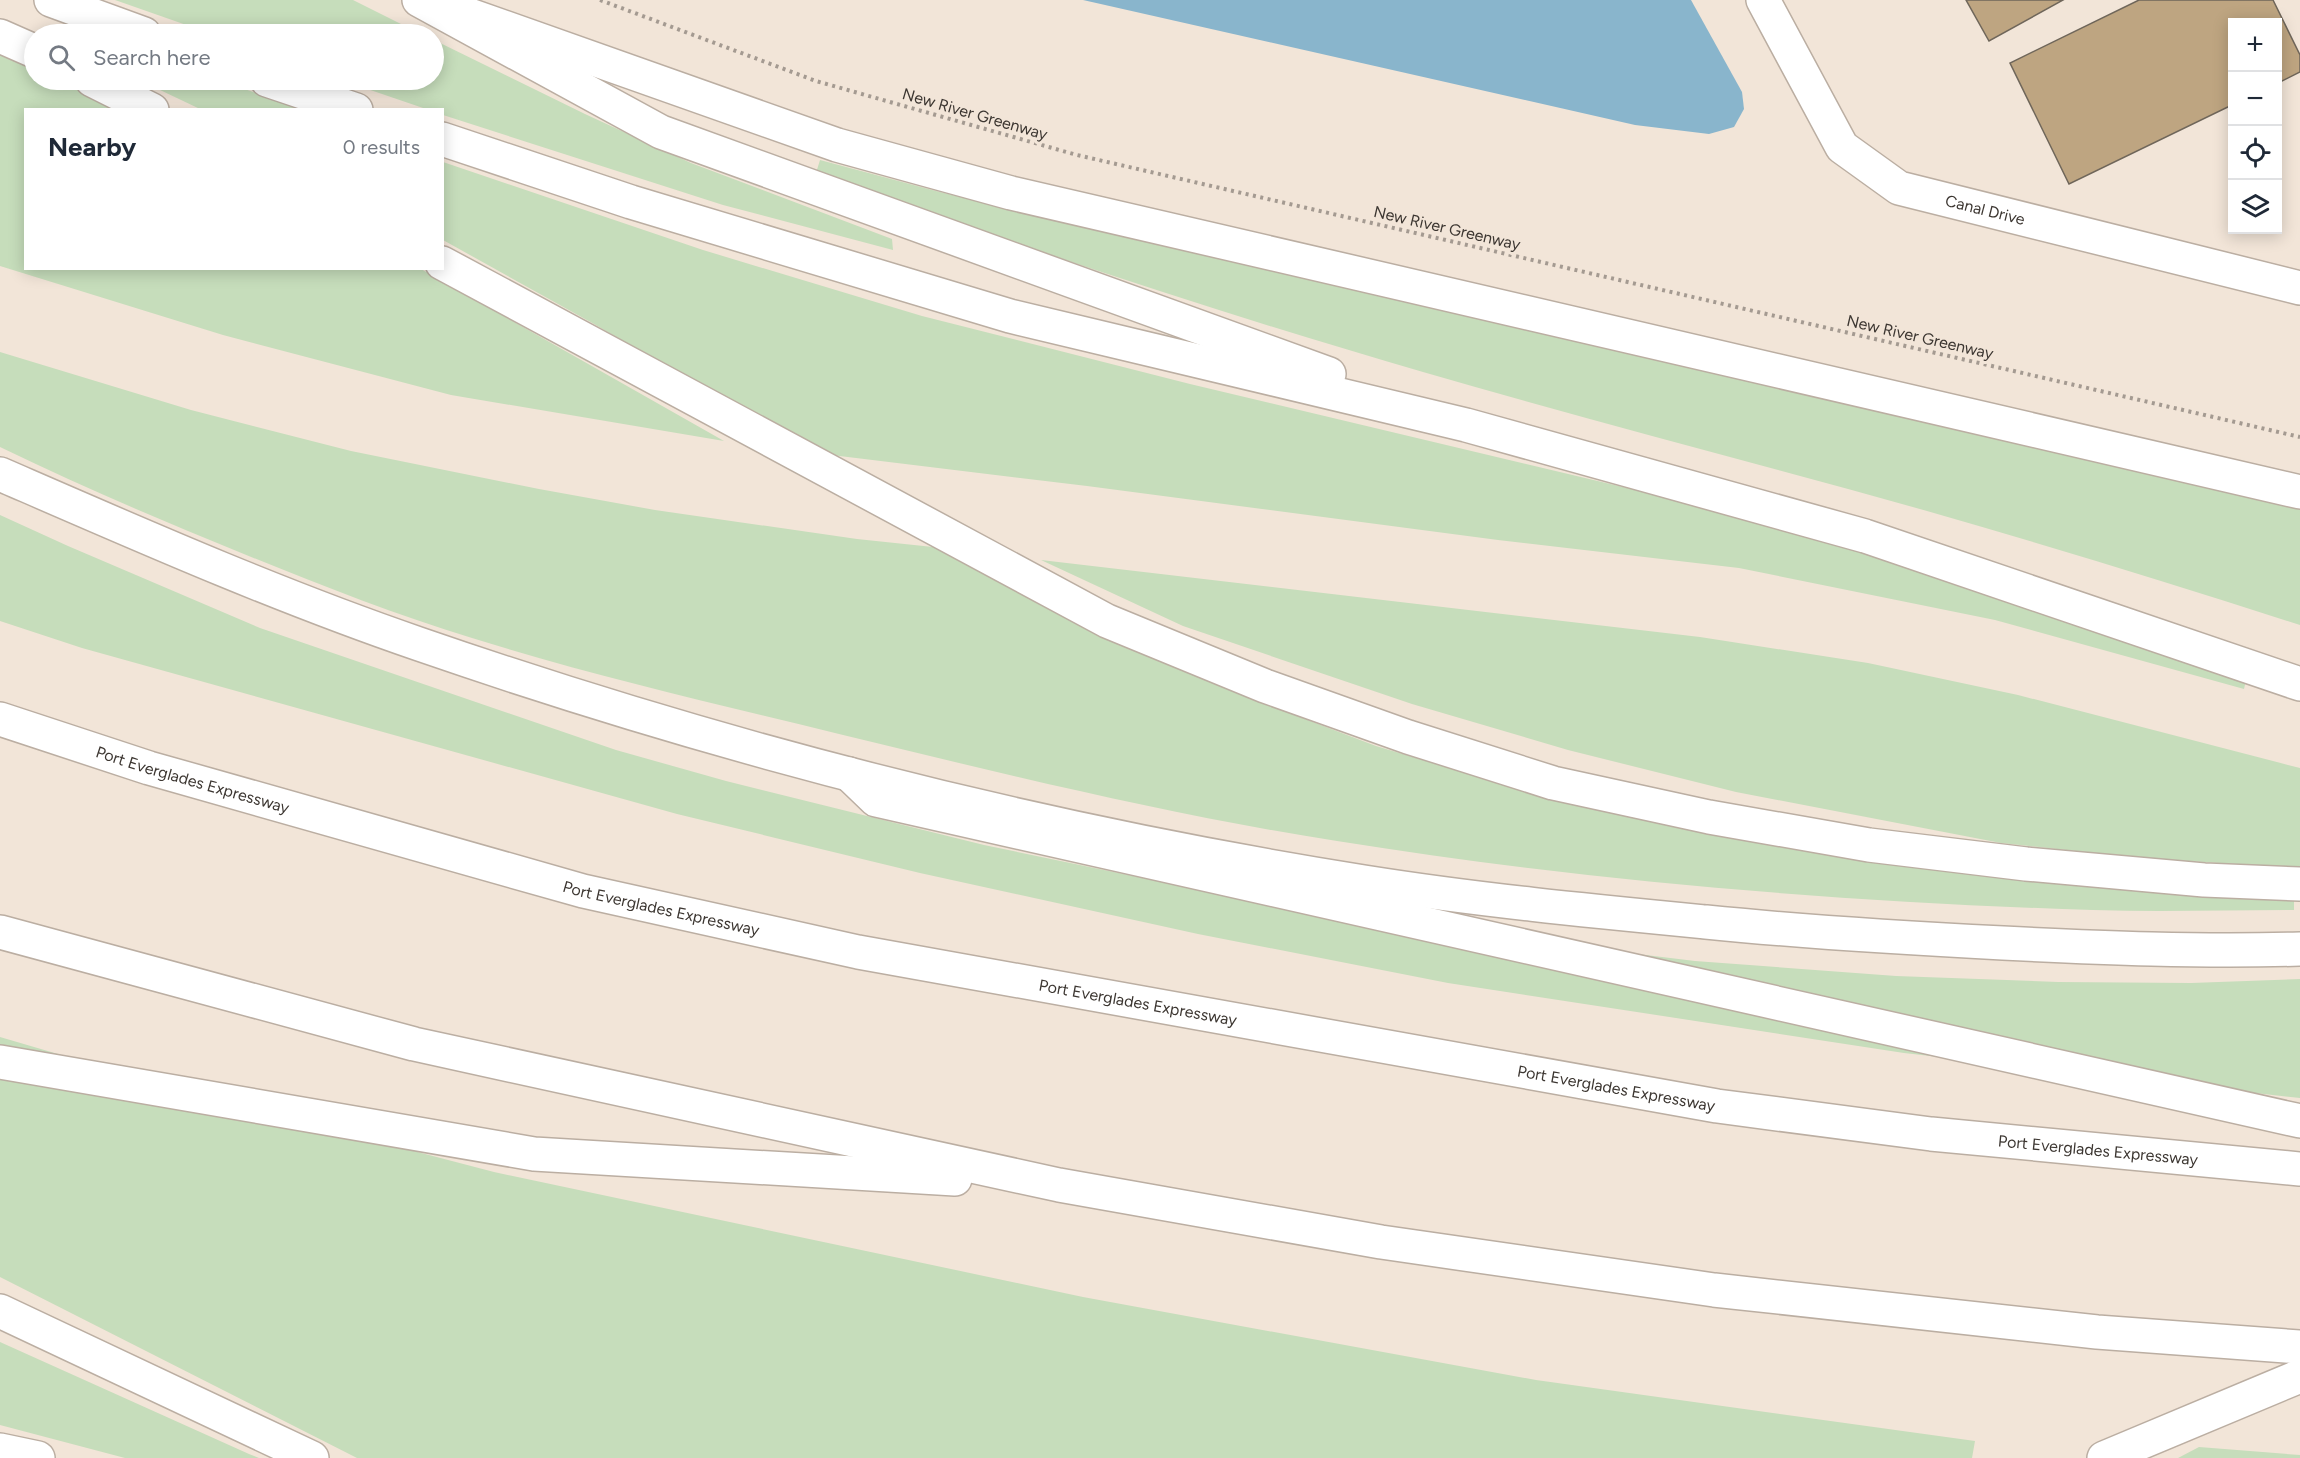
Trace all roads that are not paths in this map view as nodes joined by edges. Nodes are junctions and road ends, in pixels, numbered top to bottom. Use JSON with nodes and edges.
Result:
{"nodes":[{"id":1,"x":51,"y":0,"type":"edge"},
{"id":2,"x":419,"y":0,"type":"edge"},
{"id":3,"x":428,"y":0,"type":"edge"},
{"id":4,"x":1763,"y":0,"type":"edge"},
{"id":5,"x":117,"y":24,"type":"edge"},
{"id":6,"x":0,"y":36,"type":"edge"},
{"id":7,"x":24,"y":47,"type":"edge"},
{"id":8,"x":112,"y":90,"type":"edge"},
{"id":9,"x":297,"y":90,"type":"edge"},
{"id":10,"x":148,"y":108,"type":"edge"},
{"id":11,"x":350,"y":108,"type":"edge"},
{"id":12,"x":444,"y":140,"type":"edge"},
{"id":13,"x":444,"y":264,"type":"edge"},
{"id":14,"x":2300,"y":288,"type":"edge"},
{"id":15,"x":1466,"y":425,"type":"junction"},
{"id":16,"x":0,"y":474,"type":"edge"},
{"id":17,"x":2300,"y":492,"type":"edge"},
{"id":18,"x":2300,"y":684,"type":"edge"},
{"id":19,"x":0,"y":719,"type":"edge"},
{"id":20,"x":849,"y":774,"type":"junction"},
{"id":21,"x":2300,"y":884,"type":"edge"},
{"id":22,"x":0,"y":932,"type":"edge"},
{"id":23,"x":2300,"y":948,"type":"edge"},
{"id":24,"x":0,"y":1062,"type":"edge"},
{"id":25,"x":2300,"y":1121,"type":"edge"},
{"id":26,"x":2300,"y":1169,"type":"edge"},
{"id":27,"x":1059,"y":1185,"type":"junction"},
{"id":28,"x":0,"y":1311,"type":"edge"},
{"id":29,"x":2300,"y":1347,"type":"edge"},
{"id":30,"x":2300,"y":1376,"type":"edge"},
{"id":31,"x":0,"y":1450,"type":"edge"},
{"id":32,"x":38,"y":1458,"type":"edge"},
{"id":33,"x":312,"y":1458,"type":"edge"},
{"id":34,"x":2104,"y":1458,"type":"edge"}],
"edges":[{"from":1,"to":5,"type":"main road"},
{"from":2,"to":15,"type":"main road"},
{"from":3,"to":17,"type":"main road"},
{"from":4,"to":14,"type":"main road","name":"Canal Drive"},
{"from":6,"to":7,"type":"main road"},
{"from":8,"to":10,"type":"main road"},
{"from":9,"to":11,"type":"main road"},
{"from":12,"to":15,"type":"main road"},
{"from":13,"to":21,"type":"main road"},
{"from":15,"to":18,"type":"main road"},
{"from":16,"to":20,"type":"main road"},
{"from":19,"to":26,"type":"main road","name":"Port Everglades Expressway"},
{"from":20,"to":23,"type":"main road"},
{"from":20,"to":25,"type":"main road"},
{"from":22,"to":27,"type":"main road"},
{"from":24,"to":27,"type":"main road"},
{"from":27,"to":29,"type":"main road"},
{"from":28,"to":33,"type":"main road"},
{"from":30,"to":34,"type":"main road"},
{"from":31,"to":32,"type":"main road"}]}
